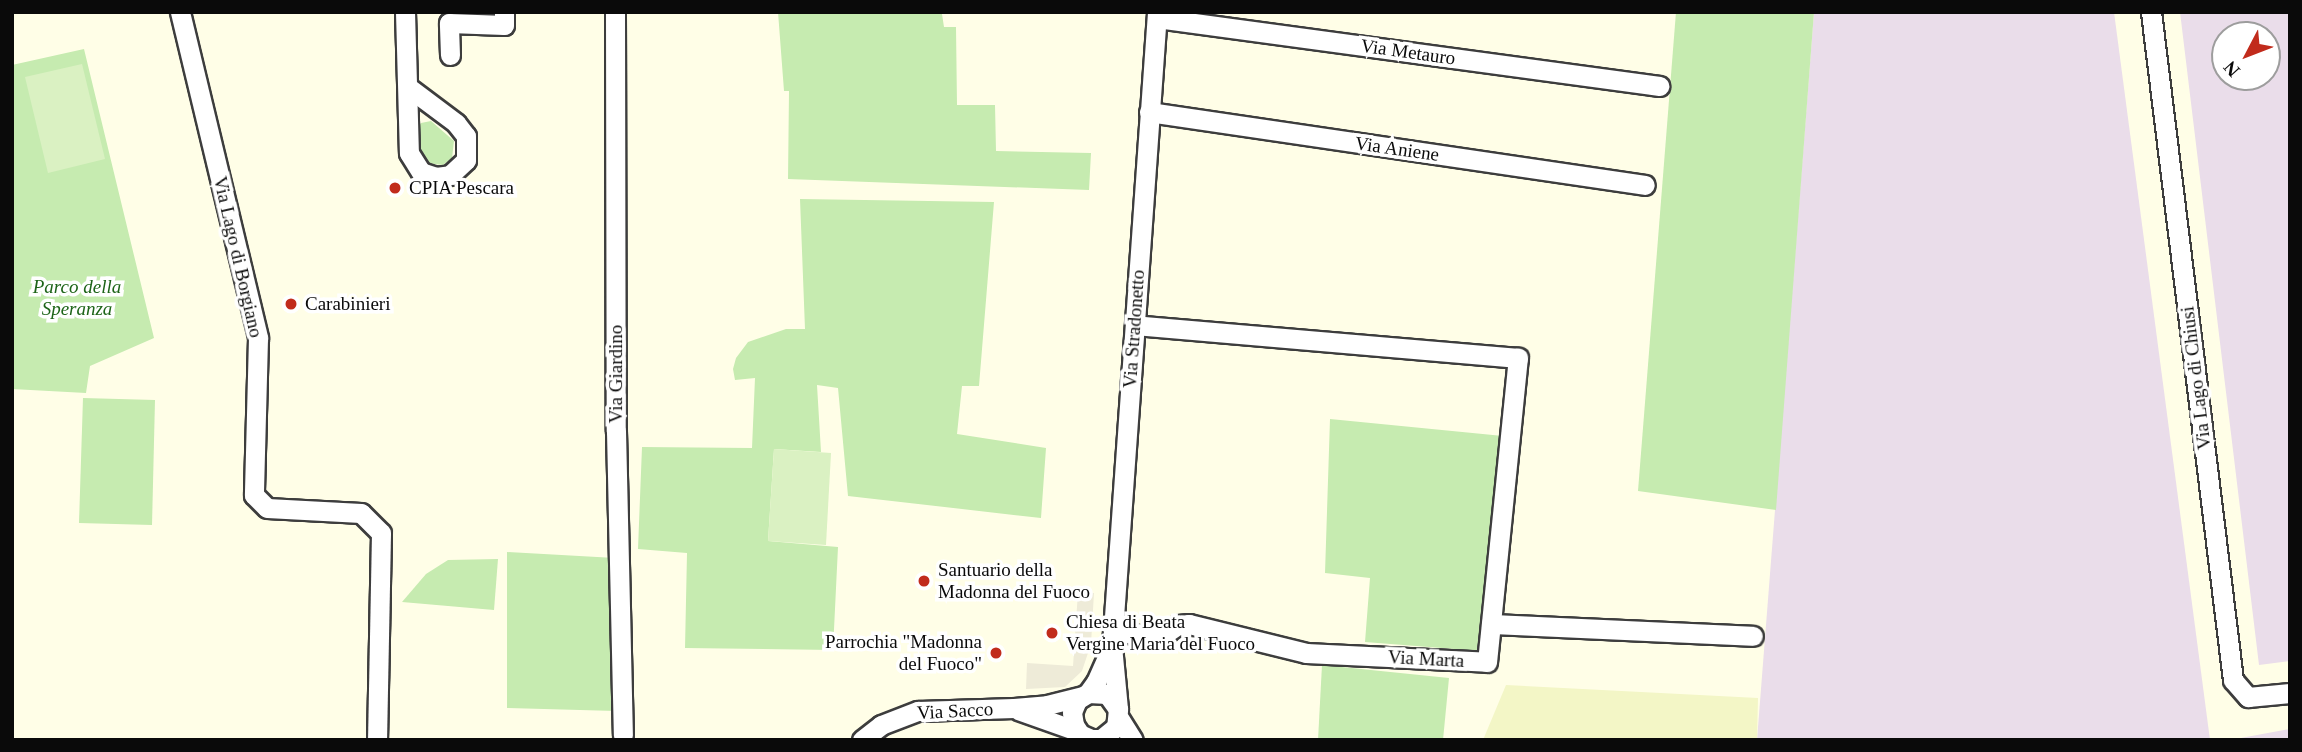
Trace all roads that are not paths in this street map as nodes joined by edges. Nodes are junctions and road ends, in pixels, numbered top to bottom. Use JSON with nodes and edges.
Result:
{"nodes":[{"id":1,"x":180,"y":12,"type":"edge"},
{"id":2,"x":405,"y":12,"type":"edge"},
{"id":3,"x":504,"y":12,"type":"edge"},
{"id":4,"x":615,"y":12,"type":"edge"},
{"id":5,"x":2151,"y":12,"type":"edge"},
{"id":6,"x":1157,"y":15,"type":"edge"},
{"id":7,"x":450,"y":55,"type":"dead end"},
{"id":8,"x":1659,"y":86,"type":"dead end"},
{"id":9,"x":409,"y":88,"type":"dead end"},
{"id":10,"x":1149,"y":112,"type":"junction"},
{"id":11,"x":1645,"y":185,"type":"dead end"},
{"id":12,"x":1135,"y":325,"type":"junction"},
{"id":13,"x":1491,"y":624,"type":"junction"},
{"id":14,"x":1753,"y":636,"type":"dead end"},
{"id":15,"x":1113,"y":637,"type":"junction"},
{"id":16,"x":2290,"y":693,"type":"edge"},
{"id":17,"x":1085,"y":694,"type":"junction"},
{"id":18,"x":1014,"y":708,"type":"junction"},
{"id":19,"x":1119,"y":713,"type":"junction"},
{"id":20,"x":623,"y":735,"type":"dead end"},
{"id":21,"x":1087,"y":737,"type":"edge"},
{"id":22,"x":377,"y":740,"type":"edge"},
{"id":23,"x":862,"y":740,"type":"edge"},
{"id":24,"x":1133,"y":740,"type":"edge"}],
"edges":[{"from":1,"to":22,"type":"street","name":"Via Lago di Borgiano"},
{"from":2,"to":9,"type":"street"},
{"from":3,"to":7,"type":"street"},
{"from":4,"to":20,"type":"street","name":"Via Giardino"},
{"from":5,"to":16,"type":"street","name":"Via Lago di Chiusi"},
{"from":6,"to":8,"type":"street","name":"Via Metauro"},
{"from":6,"to":10,"type":"street","name":"Via Stradonetto"},
{"from":10,"to":11,"type":"street","name":"Via Aniene"},
{"from":10,"to":12,"type":"street","name":"Via Stradonetto"},
{"from":12,"to":13,"type":"street"},
{"from":12,"to":15,"type":"street","name":"Via Stradonetto"},
{"from":13,"to":14,"type":"street"},
{"from":13,"to":15,"type":"street","name":"Via Marta"},
{"from":15,"to":17,"type":"street","name":"Via Stradonetto"},
{"from":15,"to":19,"type":"street","name":"Via Stradonetto"},
{"from":17,"to":18,"type":"street","name":"Via Sacco"},
{"from":17,"to":19,"type":"street"},
{"from":17,"to":21,"type":"street"},
{"from":18,"to":21,"type":"street","name":"Via Sacco"},
{"from":18,"to":23,"type":"street","name":"Via Sacco"},
{"from":19,"to":21,"type":"street"},
{"from":19,"to":24,"type":"street","name":"Via Stradonetto"}]}
